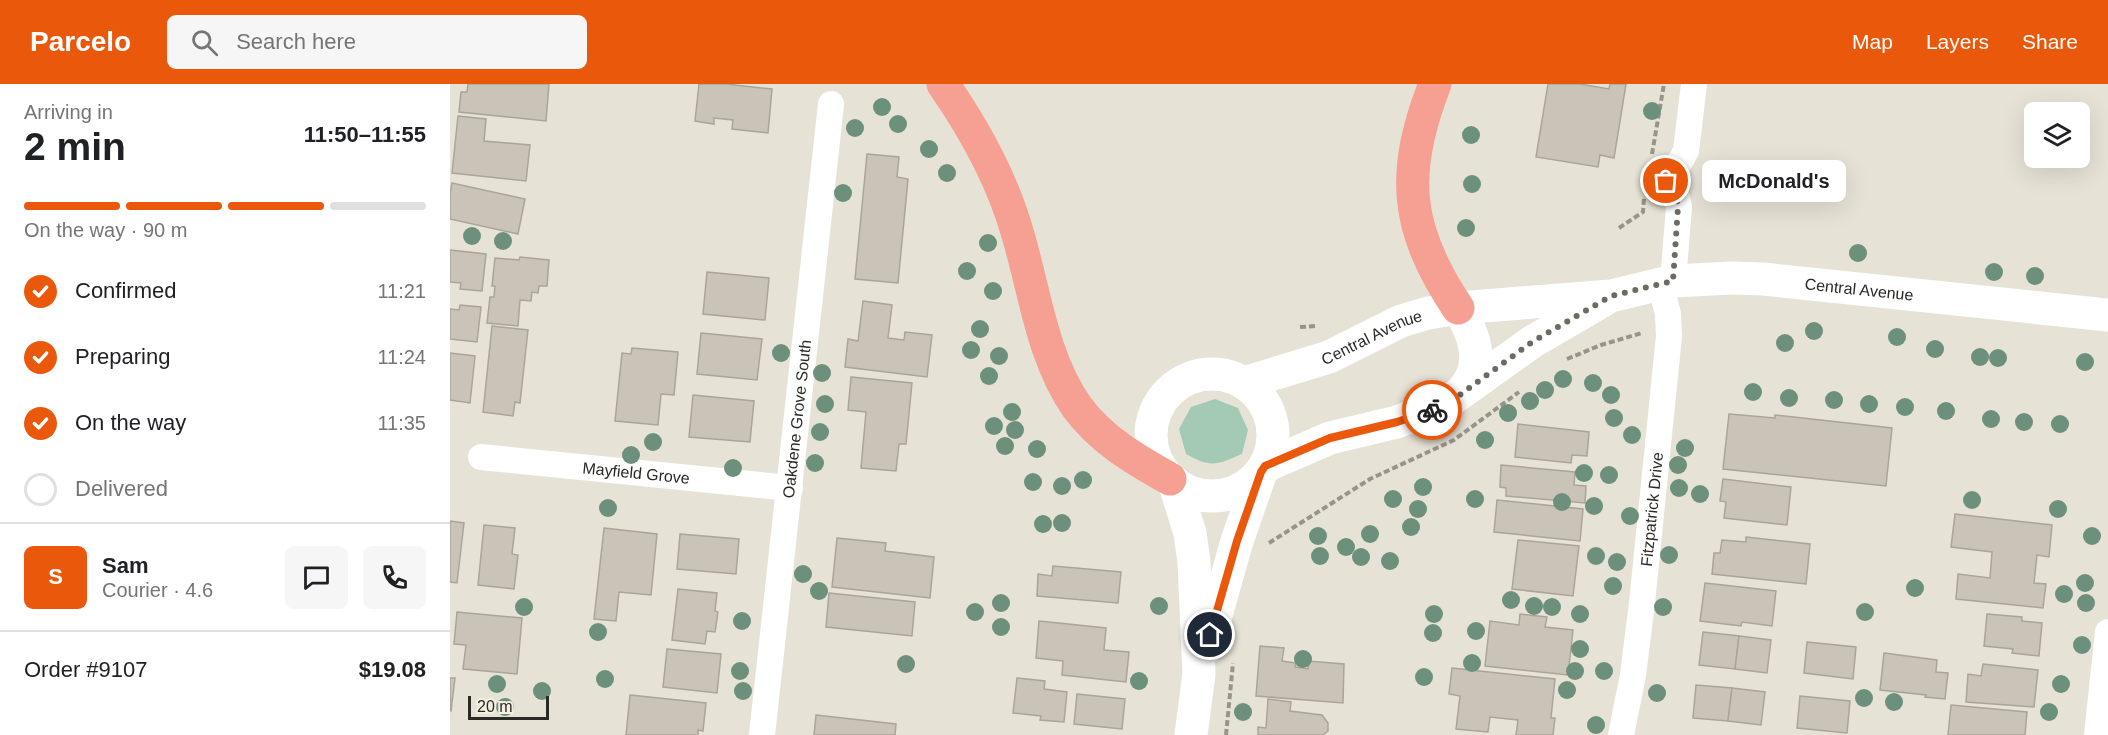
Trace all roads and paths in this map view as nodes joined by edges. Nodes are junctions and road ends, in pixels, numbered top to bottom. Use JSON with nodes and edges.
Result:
{"nodes":[{"id":1,"x":943,"y":84,"type":"edge"},
{"id":2,"x":1435,"y":84,"type":"edge"},
{"id":3,"x":1694,"y":84,"type":"edge"},
{"id":4,"x":831,"y":104,"type":"dead end"},
{"id":5,"x":1666,"y":282,"type":"junction"},
{"id":6,"x":1611,"y":296,"type":"junction"},
{"id":7,"x":1458,"y":308,"type":"junction"},
{"id":8,"x":2108,"y":315,"type":"edge"},
{"id":9,"x":1669,"y":326,"type":"junction"},
{"id":10,"x":1567,"y":360,"type":"dead end"},
{"id":11,"x":1244,"y":383,"type":"junction"},
{"id":12,"x":1522,"y":389,"type":"dead end"},
{"id":13,"x":1457,"y":397,"type":"junction"},
{"id":14,"x":481,"y":457,"type":"dead end"},
{"id":15,"x":1263,"y":469,"type":"junction"},
{"id":16,"x":1172,"y":481,"type":"junction"},
{"id":17,"x":790,"y":488,"type":"junction"},
{"id":18,"x":1266,"y":545,"type":"dead end"},
{"id":19,"x":2108,"y":632,"type":"edge"},
{"id":20,"x":1199,"y":674,"type":"junction"},
{"id":21,"x":762,"y":735,"type":"edge"},
{"id":22,"x":1191,"y":735,"type":"edge"},
{"id":23,"x":1621,"y":735,"type":"edge"},
{"id":24,"x":2097,"y":735,"type":"edge"}],
"edges":[{"from":1,"to":16,"type":"highway"},
{"from":2,"to":7,"type":"highway"},
{"from":3,"to":5,"type":"street","name":"Fitzpatrick Drive"},
{"from":4,"to":17,"type":"street","name":"Oakdene Grove South"},
{"from":5,"to":6,"type":"main road","name":"Central Avenue"},
{"from":5,"to":8,"type":"main road","name":"Central Avenue"},
{"from":5,"to":9,"type":"street","name":"Fitzpatrick Drive"},
{"from":6,"to":7,"type":"main road","name":"Central Avenue"},
{"from":6,"to":13,"type":"main road","name":"Central Avenue"},
{"from":7,"to":11,"type":"main road","name":"Central Avenue"},
{"from":7,"to":13,"type":"main road"},
{"from":9,"to":10,"type":"path"},
{"from":9,"to":23,"type":"street","name":"Fitzpatrick Drive"},
{"from":11,"to":15,"type":"main road"},
{"from":11,"to":16,"type":"main road"},
{"from":12,"to":18,"type":"path"},
{"from":13,"to":15,"type":"main road","name":"Central Avenue"},
{"from":14,"to":17,"type":"street","name":"Mayfield Grove"},
{"from":15,"to":16,"type":"main road"},
{"from":15,"to":20,"type":"main road"},
{"from":16,"to":20,"type":"main road"},
{"from":17,"to":21,"type":"street","name":"Oakdene Grove South"},
{"from":19,"to":24,"type":"street"},
{"from":20,"to":22,"type":"main road"}]}
